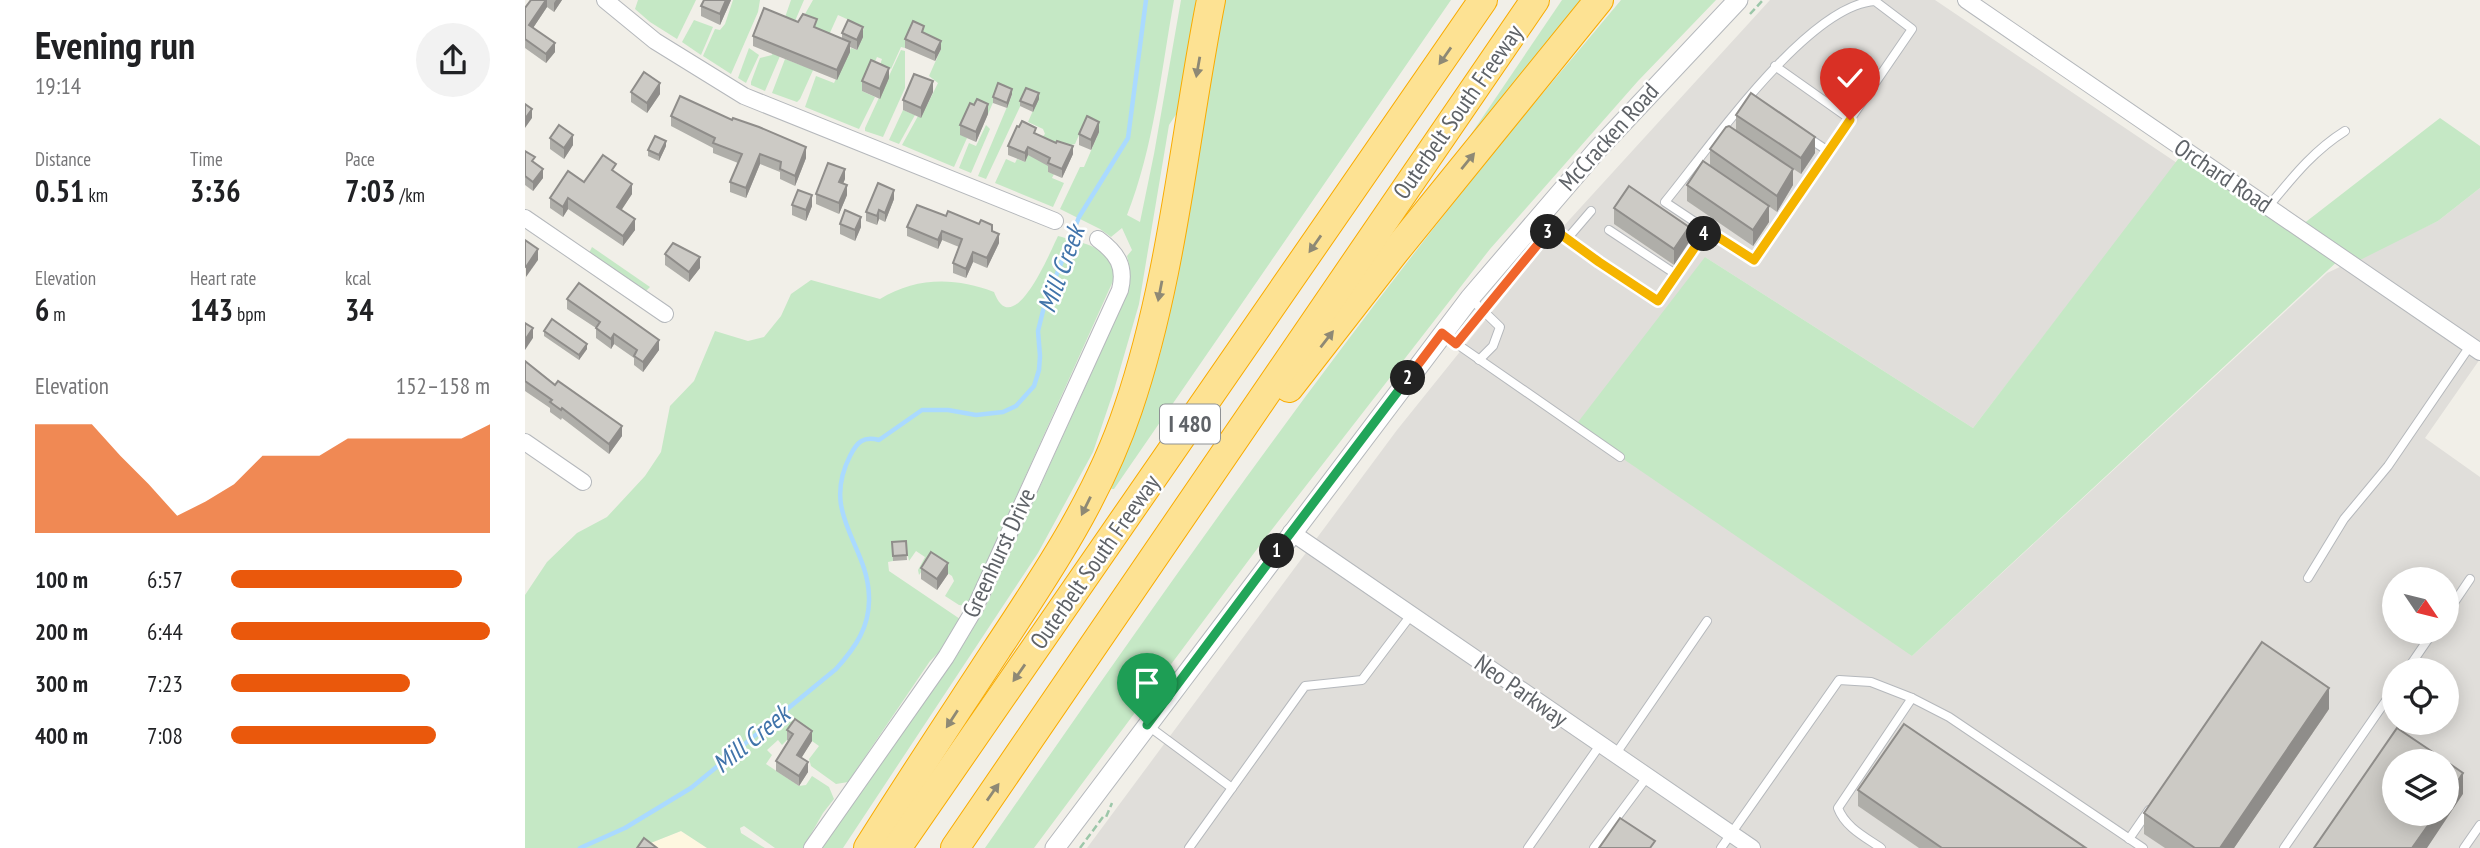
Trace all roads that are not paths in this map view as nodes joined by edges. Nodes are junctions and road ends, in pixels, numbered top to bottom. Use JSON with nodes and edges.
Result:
{"nodes":[{"id":1,"x":605,"y":0,"type":"edge"},
{"id":2,"x":1211,"y":0,"type":"edge"},
{"id":3,"x":1483,"y":0,"type":"edge"},
{"id":4,"x":1535,"y":0,"type":"edge"},
{"id":5,"x":1599,"y":0,"type":"edge"},
{"id":6,"x":1966,"y":0,"type":"edge"},
{"id":7,"x":1744,"y":8,"type":"edge"},
{"id":8,"x":1775,"y":66,"type":"junction"},
{"id":9,"x":1750,"y":97,"type":"junction"},
{"id":10,"x":1761,"y":105,"type":"edge"},
{"id":11,"x":1850,"y":120,"type":"junction"},
{"id":12,"x":1794,"y":128,"type":"edge"},
{"id":13,"x":1723,"y":130,"type":"junction"},
{"id":14,"x":2345,"y":131,"type":"dead end"},
{"id":15,"x":1734,"y":137,"type":"edge"},
{"id":16,"x":1828,"y":152,"type":"junction"},
{"id":17,"x":1696,"y":164,"type":"junction"},
{"id":18,"x":1706,"y":172,"type":"edge"},
{"id":19,"x":1795,"y":178,"type":"edge"},
{"id":20,"x":1805,"y":185,"type":"junction"},
{"id":21,"x":2268,"y":207,"type":"junction"},
{"id":22,"x":1591,"y":211,"type":"dead end"},
{"id":23,"x":1769,"y":215,"type":"edge"},
{"id":24,"x":1538,"y":217,"type":"junction"},
{"id":25,"x":525,"y":218,"type":"edge"},
{"id":26,"x":1055,"y":221,"type":"dead end"},
{"id":27,"x":1780,"y":222,"type":"junction"},
{"id":28,"x":1609,"y":230,"type":"dead end"},
{"id":29,"x":1707,"y":230,"type":"junction"},
{"id":30,"x":1098,"y":239,"type":"dead end"},
{"id":31,"x":1567,"y":239,"type":"junction"},
{"id":32,"x":1677,"y":275,"type":"junction"},
{"id":33,"x":1470,"y":298,"type":"junction"},
{"id":34,"x":665,"y":314,"type":"dead end"},
{"id":35,"x":1442,"y":333,"type":"junction"},
{"id":36,"x":2475,"y":349,"type":"edge"},
{"id":37,"x":1479,"y":360,"type":"junction"},
{"id":38,"x":525,"y":442,"type":"edge"},
{"id":39,"x":1620,"y":457,"type":"dead end"},
{"id":40,"x":583,"y":482,"type":"dead end"},
{"id":41,"x":1291,"y":532,"type":"junction"},
{"id":42,"x":2308,"y":578,"type":"dead end"},
{"id":43,"x":2470,"y":579,"type":"dead end"},
{"id":44,"x":1135,"y":586,"type":"junction"},
{"id":45,"x":2459,"y":595,"type":"edge"},
{"id":46,"x":1411,"y":615,"type":"junction"},
{"id":47,"x":1707,"y":621,"type":"dead end"},
{"id":48,"x":1912,"y":698,"type":"junction"},
{"id":49,"x":2382,"y":706,"type":"edge"},
{"id":50,"x":1147,"y":725,"type":"junction"},
{"id":51,"x":1600,"y":744,"type":"junction"},
{"id":52,"x":1615,"y":755,"type":"junction"},
{"id":53,"x":1647,"y":777,"type":"junction"},
{"id":54,"x":1232,"y":788,"type":"junction"},
{"id":55,"x":2153,"y":806,"type":"edge"},
{"id":56,"x":2480,"y":825,"type":"edge"},
{"id":57,"x":1730,"y":834,"type":"junction"},
{"id":58,"x":2129,"y":839,"type":"junction"},
{"id":59,"x":811,"y":848,"type":"edge"},
{"id":60,"x":867,"y":848,"type":"edge"},
{"id":61,"x":897,"y":848,"type":"edge"},
{"id":62,"x":955,"y":848,"type":"edge"},
{"id":63,"x":1056,"y":848,"type":"edge"},
{"id":64,"x":1189,"y":848,"type":"edge"},
{"id":65,"x":1528,"y":848,"type":"edge"},
{"id":66,"x":1594,"y":848,"type":"edge"},
{"id":67,"x":1721,"y":848,"type":"edge"},
{"id":68,"x":1752,"y":848,"type":"edge"},
{"id":69,"x":1881,"y":848,"type":"edge"},
{"id":70,"x":2143,"y":848,"type":"edge"},
{"id":71,"x":2284,"y":848,"type":"edge"},
{"id":72,"x":2464,"y":848,"type":"edge"}],
"edges":[{"from":1,"to":26,"type":"street"},
{"from":2,"to":60,"type":"highway","one_way":true},
{"from":3,"to":61,"type":"highway","name":"Outerbelt South Freeway","number":"I 480","one_way":true},
{"from":4,"to":44,"type":"highway","name":"Outerbelt South Freeway","number":"I 480"},
{"from":44,"to":5,"type":"highway","one_way":true},
{"from":6,"to":21,"type":"street","name":"Orchard Road"},
{"from":7,"to":24,"type":"street","name":"McCracken Road"},
{"from":8,"to":9,"type":"lane"},
{"from":8,"to":11,"type":"lane"},
{"from":8,"to":11,"type":"lane"},
{"from":9,"to":10,"type":"lane"},
{"from":9,"to":13,"type":"lane"},
{"from":11,"to":16,"type":"lane"},
{"from":12,"to":16,"type":"lane"},
{"from":13,"to":15,"type":"lane"},
{"from":13,"to":17,"type":"lane"},
{"from":14,"to":21,"type":"lane"},
{"from":16,"to":20,"type":"lane"},
{"from":17,"to":18,"type":"lane"},
{"from":17,"to":29,"type":"lane"},
{"from":19,"to":20,"type":"lane"},
{"from":20,"to":27,"type":"lane"},
{"from":21,"to":36,"type":"street","name":"Orchard Road"},
{"from":22,"to":31,"type":"lane"},
{"from":23,"to":27,"type":"lane"},
{"from":24,"to":31,"type":"lane"},
{"from":24,"to":33,"type":"street","name":"McCracken Road"},
{"from":25,"to":34,"type":"street"},
{"from":27,"to":29,"type":"lane"},
{"from":28,"to":32,"type":"lane"},
{"from":29,"to":32,"type":"lane"},
{"from":30,"to":59,"type":"street","name":"Greenhurst Drive"},
{"from":31,"to":32,"type":"lane"},
{"from":33,"to":35,"type":"street","name":"McCracken Road"},
{"from":33,"to":37,"type":"lane"},
{"from":35,"to":37,"type":"lane"},
{"from":35,"to":41,"type":"street","name":"McCracken Road"},
{"from":36,"to":42,"type":"lane"},
{"from":37,"to":39,"type":"lane"},
{"from":38,"to":40,"type":"street"},
{"from":41,"to":46,"type":"street","name":"Neo Parkway"},
{"from":41,"to":50,"type":"street","name":"McCracken Road"},
{"from":43,"to":45,"type":"lane"},
{"from":62,"to":44,"type":"highway","name":"Outerbelt South Freeway","number":"I 480","one_way":true},
{"from":46,"to":51,"type":"street","name":"Neo Parkway"},
{"from":46,"to":54,"type":"lane"},
{"from":47,"to":52,"type":"lane"},
{"from":48,"to":57,"type":"lane"},
{"from":48,"to":58,"type":"lane"},
{"from":48,"to":69,"type":"lane"},
{"from":49,"to":71,"type":"lane"},
{"from":50,"to":54,"type":"lane"},
{"from":50,"to":63,"type":"street","name":"McCracken Road"},
{"from":51,"to":52,"type":"street","name":"Neo Parkway"},
{"from":51,"to":65,"type":"lane"},
{"from":52,"to":53,"type":"street","name":"Neo Parkway"},
{"from":53,"to":57,"type":"street","name":"Neo Parkway"},
{"from":53,"to":66,"type":"lane"},
{"from":54,"to":64,"type":"lane"},
{"from":55,"to":58,"type":"lane"},
{"from":56,"to":72,"type":"lane"},
{"from":57,"to":67,"type":"lane"},
{"from":57,"to":68,"type":"street","name":"Neo Parkway"},
{"from":58,"to":70,"type":"lane"}]}
